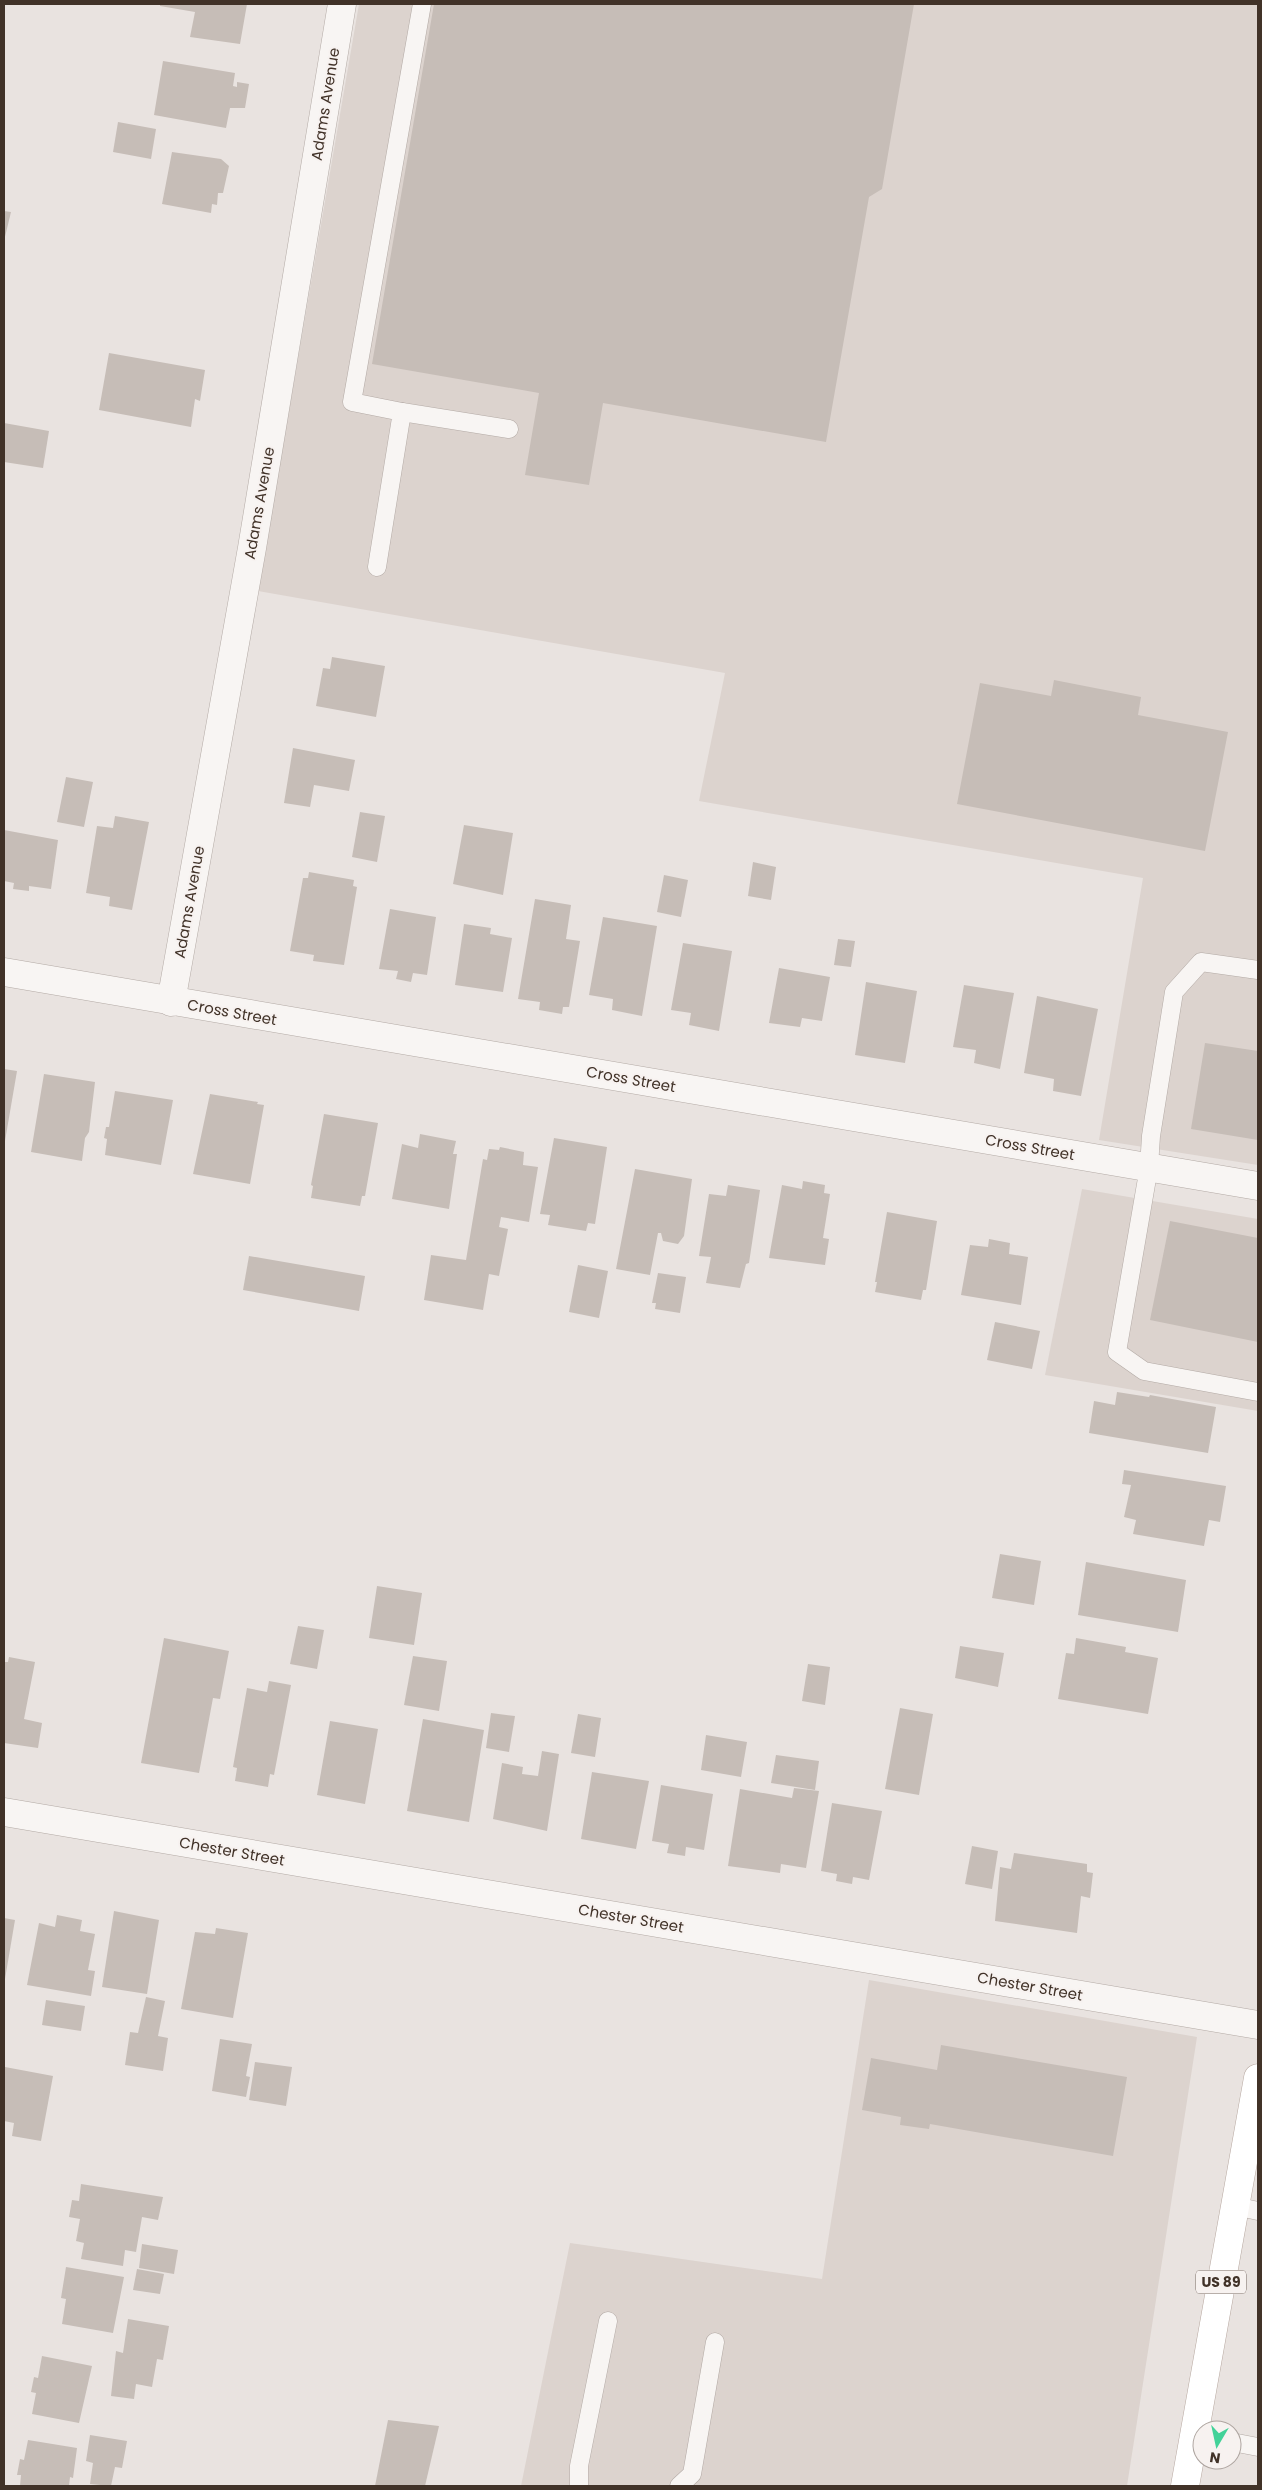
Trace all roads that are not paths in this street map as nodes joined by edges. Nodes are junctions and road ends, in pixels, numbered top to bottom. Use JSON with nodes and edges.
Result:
{"nodes":[{"id":1,"x":342,"y":4,"type":"edge"},
{"id":2,"x":422,"y":4,"type":"edge"},
{"id":3,"x":402,"y":412,"type":"junction"},
{"id":4,"x":509,"y":429,"type":"dead end"},
{"id":5,"x":377,"y":567,"type":"dead end"},
{"id":6,"x":1258,"y":970,"type":"edge"},
{"id":7,"x":4,"y":972,"type":"edge"},
{"id":8,"x":171,"y":1002,"type":"junction"},
{"id":9,"x":1148,"y":1167,"type":"junction"},
{"id":10,"x":1258,"y":1186,"type":"edge"},
{"id":11,"x":1258,"y":1392,"type":"edge"},
{"id":12,"x":4,"y":1812,"type":"edge"},
{"id":13,"x":1258,"y":2025,"type":"edge"},
{"id":14,"x":1258,"y":2078,"type":"edge"},
{"id":15,"x":1247,"y":2208,"type":"edge"},
{"id":16,"x":608,"y":2321,"type":"dead end"},
{"id":17,"x":715,"y":2342,"type":"dead end"},
{"id":18,"x":1201,"y":2420,"type":"edge"},
{"id":19,"x":1242,"y":2444,"type":"edge"},
{"id":20,"x":1258,"y":2447,"type":"edge"},
{"id":21,"x":1192,"y":2459,"type":"edge"},
{"id":22,"x":579,"y":2486,"type":"edge"},
{"id":23,"x":679,"y":2486,"type":"edge"},
{"id":24,"x":1185,"y":2486,"type":"edge"}],
"edges":[{"from":1,"to":8,"type":"street","name":"Adams Avenue"},
{"from":2,"to":3,"type":"lane"},
{"from":3,"to":4,"type":"lane"},
{"from":3,"to":5,"type":"lane"},
{"from":6,"to":9,"type":"lane"},
{"from":7,"to":8,"type":"street","name":"Cross Street"},
{"from":8,"to":9,"type":"street","name":"Cross Street"},
{"from":9,"to":10,"type":"street","name":"Cross Street"},
{"from":9,"to":11,"type":"lane"},
{"from":12,"to":13,"type":"street","name":"Chester Street"},
{"from":14,"to":15,"type":"main road","number":"US 89"},
{"from":15,"to":18,"type":"main road","number":"US 89"},
{"from":16,"to":22,"type":"lane"},
{"from":17,"to":23,"type":"lane"},
{"from":19,"to":20,"type":"lane"},
{"from":21,"to":24,"type":"main road","number":"US 89"}]}
